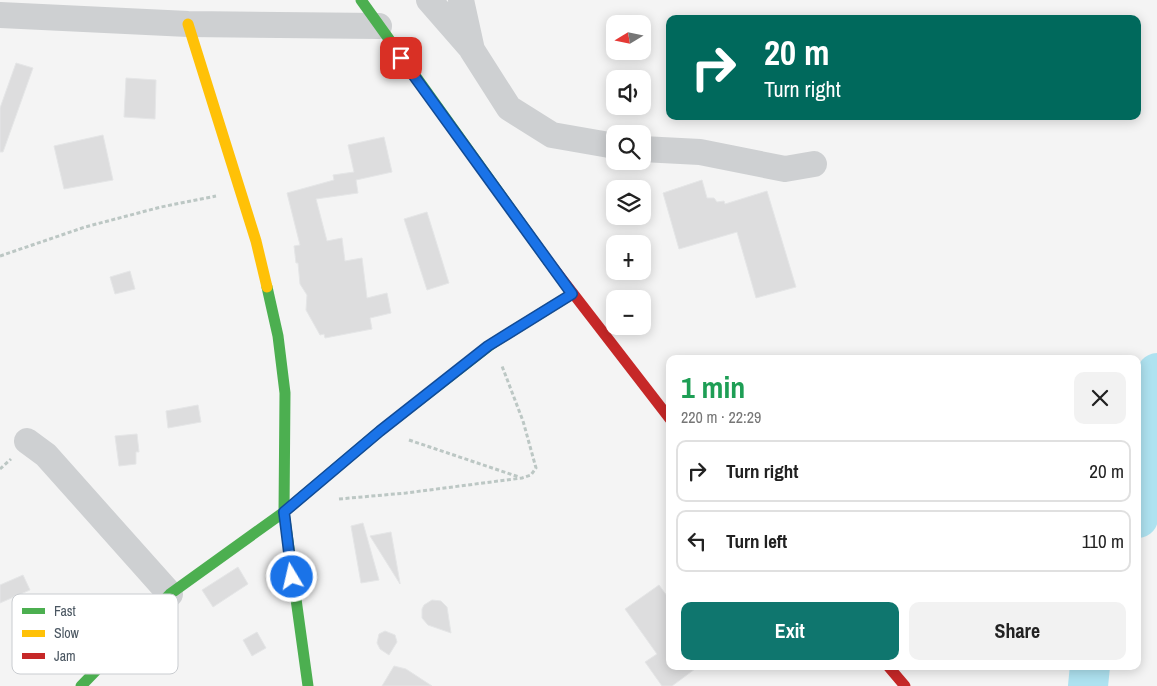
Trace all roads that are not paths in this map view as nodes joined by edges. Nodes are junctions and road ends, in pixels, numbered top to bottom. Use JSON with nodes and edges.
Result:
{"nodes":[{"id":1,"x":361,"y":0,"type":"edge"},
{"id":2,"x":430,"y":0,"type":"edge"},
{"id":3,"x":461,"y":0,"type":"edge"},
{"id":4,"x":0,"y":15,"type":"edge"},
{"id":5,"x":188,"y":24,"type":"junction"},
{"id":6,"x":379,"y":26,"type":"junction"},
{"id":7,"x":472,"y":50,"type":"junction"},
{"id":8,"x":606,"y":144,"type":"edge"},
{"id":9,"x":651,"y":149,"type":"edge"},
{"id":10,"x":814,"y":164,"type":"dead end"},
{"id":11,"x":572,"y":294,"type":"junction"},
{"id":12,"x":666,"y":414,"type":"edge"},
{"id":13,"x":27,"y":442,"type":"dead end"},
{"id":14,"x":284,"y":512,"type":"junction"},
{"id":15,"x":170,"y":594,"type":"joint"},
{"id":16,"x":891,"y":670,"type":"edge"},
{"id":17,"x":93,"y":674,"type":"edge"},
{"id":18,"x":81,"y":686,"type":"edge"},
{"id":19,"x":308,"y":686,"type":"edge"},
{"id":20,"x":905,"y":686,"type":"edge"}],
"edges":[{"from":1,"to":6,"type":"street"},
{"from":2,"to":7,"type":"street"},
{"from":3,"to":7,"type":"street"},
{"from":4,"to":5,"type":"street"},
{"from":5,"to":6,"type":"street"},
{"from":5,"to":14,"type":"street"},
{"from":6,"to":11,"type":"street"},
{"from":7,"to":8,"type":"street"},
{"from":9,"to":10,"type":"street"},
{"from":11,"to":12,"type":"street"},
{"from":11,"to":14,"type":"street"},
{"from":13,"to":15,"type":"street"},
{"from":14,"to":15,"type":"street"},
{"from":14,"to":19,"type":"street"},
{"from":16,"to":20,"type":"street"},
{"from":17,"to":18,"type":"street"}]}
